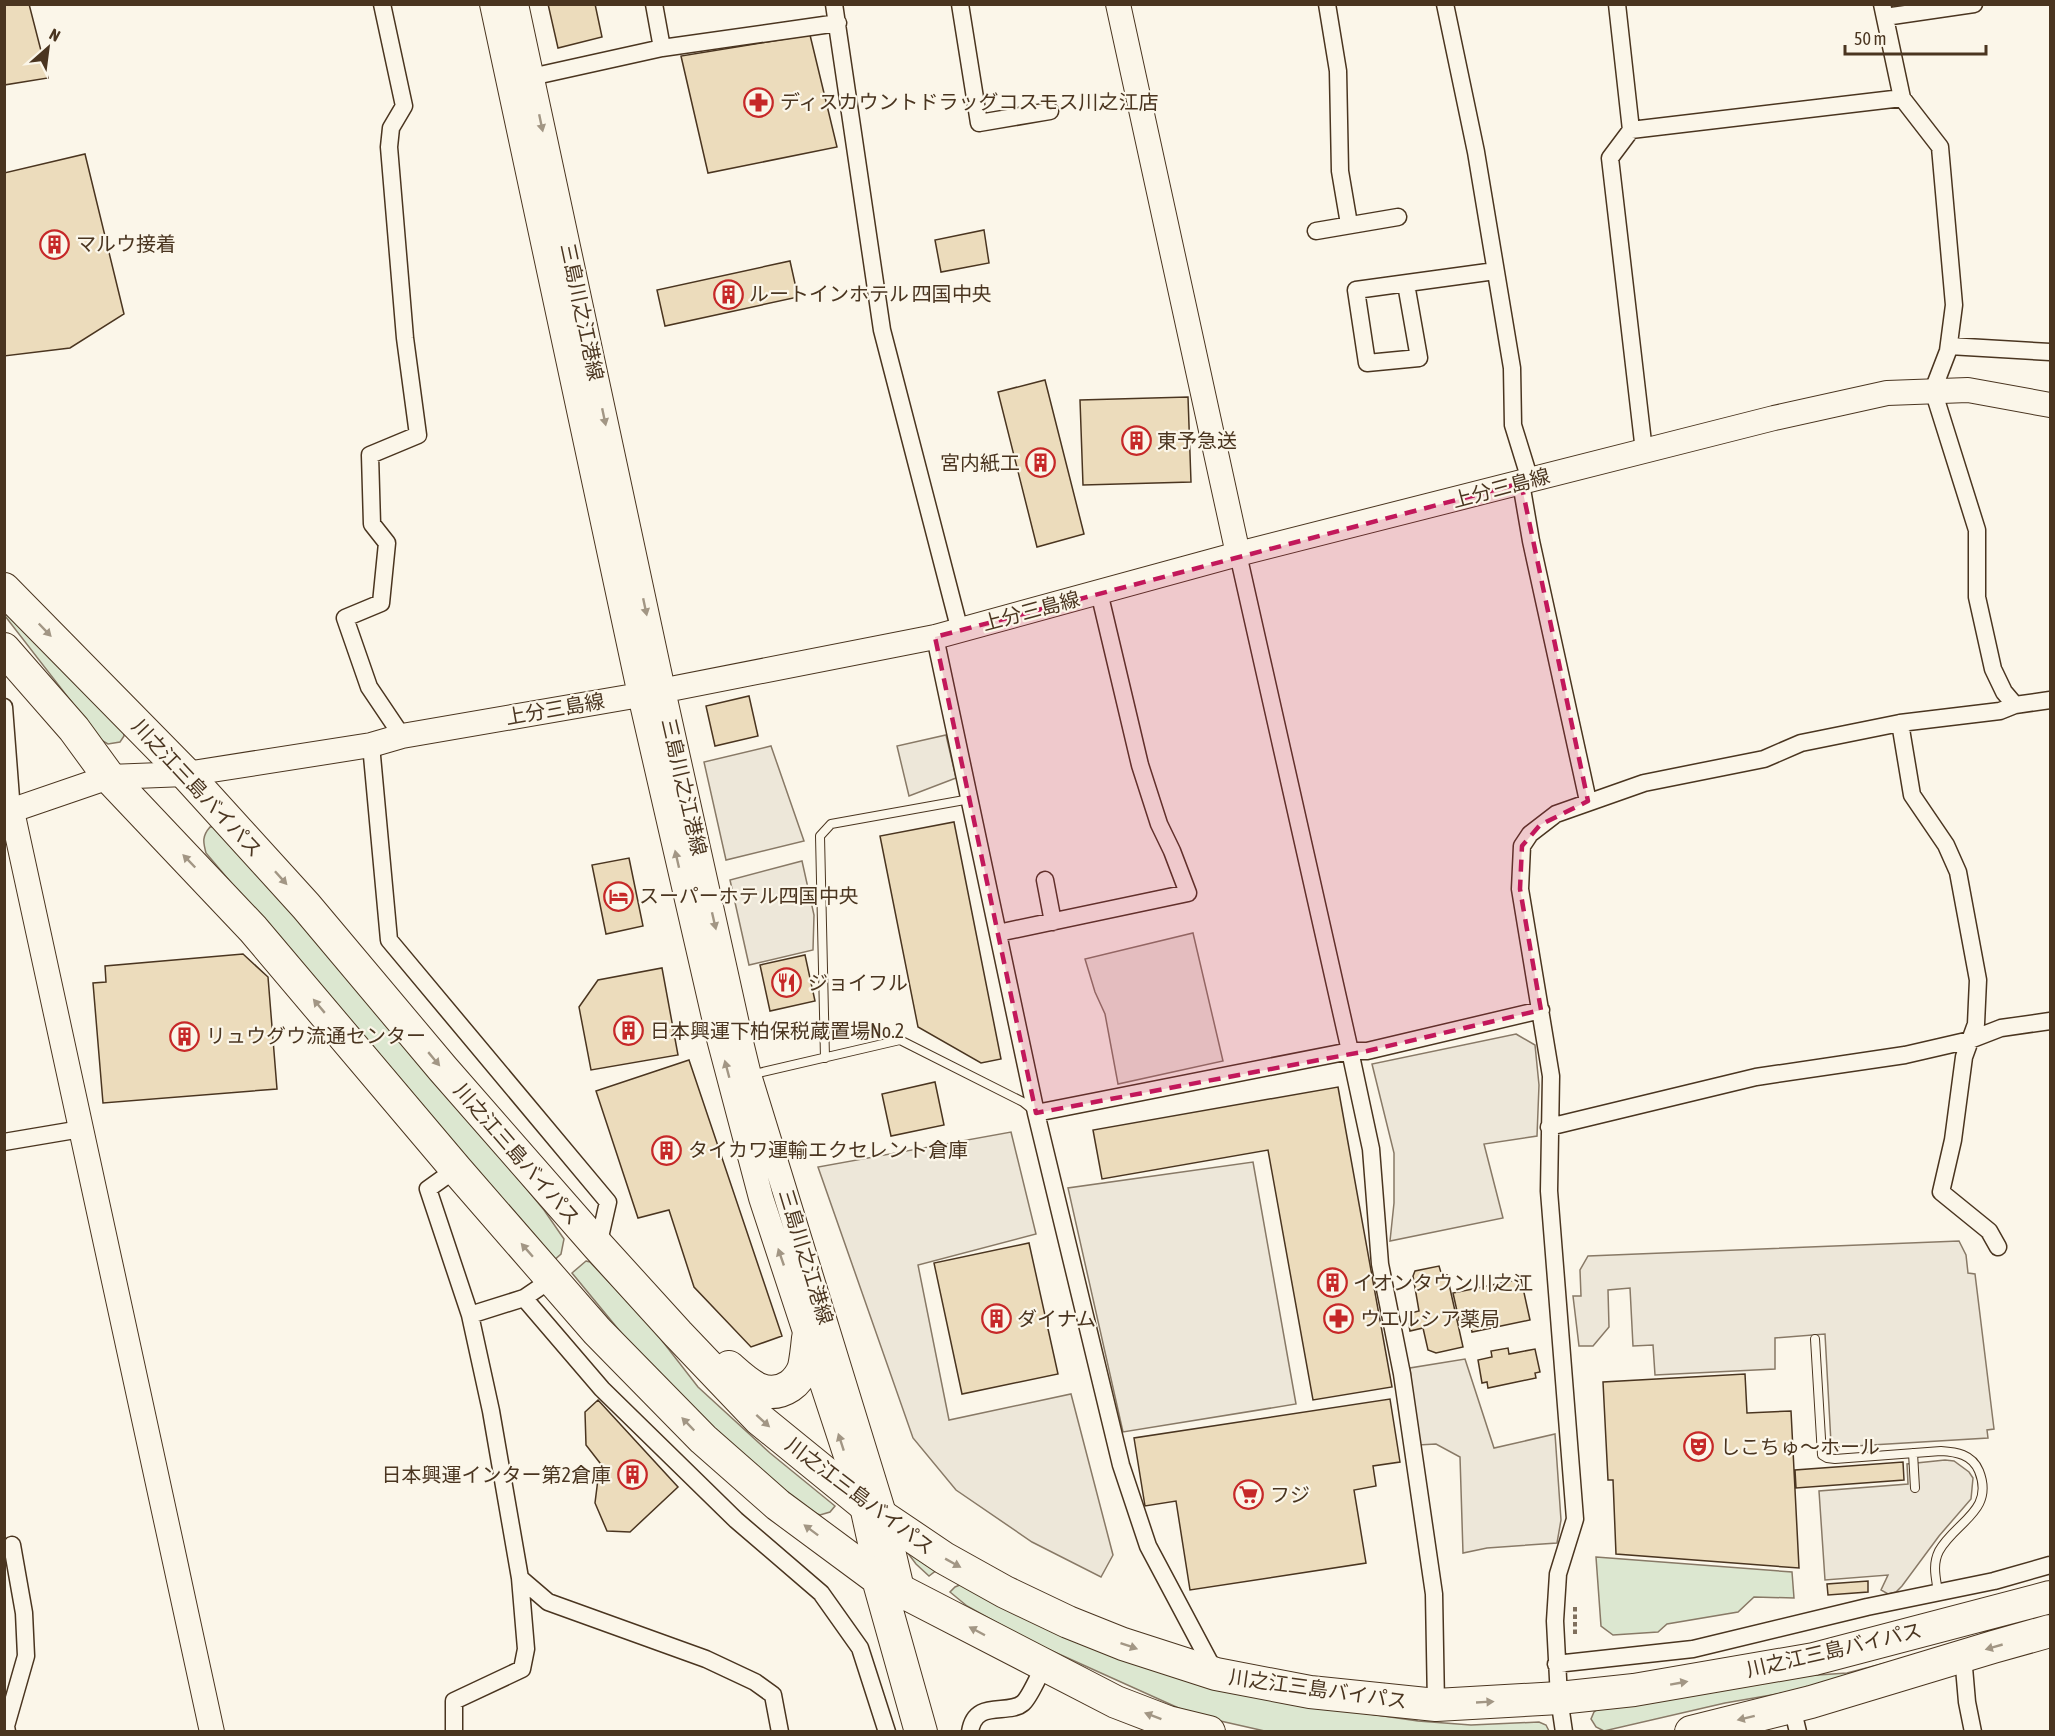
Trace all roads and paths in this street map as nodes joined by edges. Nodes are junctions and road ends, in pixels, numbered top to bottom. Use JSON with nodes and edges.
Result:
{"nodes":[{"id":1,"x":382,"y":4,"type":"edge"},
{"id":2,"x":492,"y":4,"type":"edge"},
{"id":3,"x":516,"y":4,"type":"edge"},
{"id":4,"x":654,"y":4,"type":"edge"},
{"id":5,"x":834,"y":4,"type":"edge"},
{"id":6,"x":960,"y":4,"type":"edge"},
{"id":7,"x":1118,"y":4,"type":"edge"},
{"id":8,"x":1327,"y":4,"type":"edge"},
{"id":9,"x":1446,"y":4,"type":"edge"},
{"id":10,"x":1617,"y":4,"type":"edge"},
{"id":11,"x":1974,"y":4,"type":"edge"},
{"id":12,"x":1883,"y":10,"type":"edge"},
{"id":13,"x":838,"y":23,"type":"junction"},
{"id":14,"x":662,"y":48,"type":"junction"},
{"id":15,"x":531,"y":77,"type":"junction"},
{"id":16,"x":1902,"y":98,"type":"junction"},
{"id":17,"x":1050,"y":111,"type":"dead end"},
{"id":18,"x":1631,"y":130,"type":"junction"},
{"id":19,"x":1398,"y":218,"type":"dead end"},
{"id":20,"x":1349,"y":224,"type":"junction"},
{"id":21,"x":1316,"y":231,"type":"dead end"},
{"id":22,"x":1495,"y":271,"type":"junction"},
{"id":23,"x":1406,"y":284,"type":"junction"},
{"id":24,"x":1949,"y":346,"type":"junction"},
{"id":25,"x":2050,"y":352,"type":"edge"},
{"id":26,"x":1933,"y":390,"type":"junction"},
{"id":27,"x":2050,"y":405,"type":"edge"},
{"id":28,"x":1644,"y":451,"type":"junction"},
{"id":29,"x":1526,"y":481,"type":"junction"},
{"id":30,"x":1238,"y":554,"type":"junction"},
{"id":31,"x":4,"y":589,"type":"edge"},
{"id":32,"x":1099,"y":592,"type":"junction"},
{"id":33,"x":960,"y":631,"type":"junction"},
{"id":34,"x":935,"y":637,"type":"junction"},
{"id":35,"x":4,"y":649,"type":"edge"},
{"id":36,"x":651,"y":692,"type":"junction"},
{"id":37,"x":2050,"y":700,"type":"edge"},
{"id":38,"x":2015,"y":705,"type":"junction"},
{"id":39,"x":4,"y":707,"type":"edge"},
{"id":40,"x":1900,"y":723,"type":"junction"},
{"id":41,"x":402,"y":736,"type":"junction"},
{"id":42,"x":371,"y":745,"type":"junction"},
{"id":43,"x":186,"y":774,"type":"junction"},
{"id":44,"x":109,"y":777,"type":"junction"},
{"id":45,"x":970,"y":799,"type":"junction"},
{"id":46,"x":1588,"y":801,"type":"junction"},
{"id":47,"x":8,"y":812,"type":"edge"},
{"id":48,"x":1045,"y":880,"type":"dead end"},
{"id":49,"x":1053,"y":922,"type":"junction"},
{"id":50,"x":998,"y":933,"type":"junction"},
{"id":51,"x":1541,"y":1010,"type":"junction"},
{"id":52,"x":2050,"y":1021,"type":"edge"},
{"id":53,"x":1970,"y":1040,"type":"junction"},
{"id":54,"x":1350,"y":1051,"type":"junction"},
{"id":55,"x":825,"y":1058,"type":"junction"},
{"id":56,"x":749,"y":1075,"type":"junction"},
{"id":57,"x":1036,"y":1113,"type":"junction"},
{"id":58,"x":1549,"y":1127,"type":"junction"},
{"id":59,"x":81,"y":1129,"type":"junction"},
{"id":60,"x":4,"y":1142,"type":"edge"},
{"id":61,"x":456,"y":1169,"type":"junction"},
{"id":62,"x":598,"y":1246,"type":"junction"},
{"id":63,"x":1998,"y":1246,"type":"dead end"},
{"id":64,"x":552,"y":1279,"type":"junction"},
{"id":65,"x":524,"y":1298,"type":"junction"},
{"id":66,"x":470,"y":1315,"type":"junction"},
{"id":67,"x":808,"y":1338,"type":"junction"},
{"id":68,"x":1815,"y":1339,"type":"dead end"},
{"id":69,"x":1913,"y":1453,"type":"junction"},
{"id":70,"x":1915,"y":1488,"type":"dead end"},
{"id":71,"x":861,"y":1502,"type":"junction"},
{"id":72,"x":886,"y":1520,"type":"junction"},
{"id":73,"x":12,"y":1545,"type":"dead end"},
{"id":74,"x":2050,"y":1565,"type":"edge"},
{"id":75,"x":520,"y":1578,"type":"junction"},
{"id":76,"x":891,"y":1586,"type":"junction"},
{"id":77,"x":1938,"y":1592,"type":"junction"},
{"id":78,"x":2050,"y":1597,"type":"edge"},
{"id":79,"x":2050,"y":1631,"type":"edge"},
{"id":80,"x":1964,"y":1656,"type":"junction"},
{"id":81,"x":1556,"y":1664,"type":"junction"},
{"id":82,"x":1044,"y":1666,"type":"junction"},
{"id":83,"x":1216,"y":1674,"type":"junction"},
{"id":84,"x":1558,"y":1698,"type":"junction"},
{"id":85,"x":1436,"y":1705,"type":"junction"},
{"id":86,"x":1795,"y":1719,"type":"edge"},
{"id":87,"x":7,"y":1731,"type":"edge"},
{"id":88,"x":212,"y":1731,"type":"edge"},
{"id":89,"x":454,"y":1731,"type":"edge"},
{"id":90,"x":780,"y":1731,"type":"edge"},
{"id":91,"x":887,"y":1731,"type":"edge"},
{"id":92,"x":921,"y":1731,"type":"edge"},
{"id":93,"x":939,"y":1731,"type":"edge"},
{"id":94,"x":970,"y":1731,"type":"edge"},
{"id":95,"x":1209,"y":1731,"type":"edge"},
{"id":96,"x":1564,"y":1731,"type":"edge"},
{"id":97,"x":1690,"y":1731,"type":"edge"},
{"id":98,"x":1973,"y":1731,"type":"edge"}],
"edges":[{"from":1,"to":41,"type":"street"},
{"from":2,"to":36,"type":"main road","name":"三島川之江港線"},
{"from":3,"to":15,"type":"main road","name":"三島川之江港線"},
{"from":4,"to":14,"type":"street"},
{"from":5,"to":13,"type":"street"},
{"from":6,"to":17,"type":"street"},
{"from":7,"to":30,"type":"main road"},
{"from":8,"to":20,"type":"street"},
{"from":9,"to":22,"type":"street"},
{"from":10,"to":18,"type":"street"},
{"from":11,"to":12,"type":"street"},
{"from":12,"to":16,"type":"street"},
{"from":13,"to":14,"type":"street"},
{"from":13,"to":33,"type":"street"},
{"from":14,"to":15,"type":"street"},
{"from":15,"to":36,"type":"main road","name":"三島川之江港線","one_way":true},
{"from":16,"to":18,"type":"street"},
{"from":16,"to":24,"type":"street"},
{"from":18,"to":28,"type":"street"},
{"from":19,"to":20,"type":"street"},
{"from":20,"to":21,"type":"street"},
{"from":22,"to":23,"type":"street"},
{"from":22,"to":29,"type":"street"},
{"from":23,"to":23,"type":"street"},
{"from":24,"to":25,"type":"street"},
{"from":24,"to":26,"type":"street"},
{"from":26,"to":27,"type":"main road","name":"上分三島線"},
{"from":26,"to":28,"type":"main road","name":"上分三島線"},
{"from":26,"to":38,"type":"street"},
{"from":28,"to":29,"type":"main road","name":"上分三島線"},
{"from":29,"to":30,"type":"main road","name":"上分三島線"},
{"from":29,"to":46,"type":"street"},
{"from":30,"to":32,"type":"main road","name":"上分三島線"},
{"from":30,"to":54,"type":"street"},
{"from":31,"to":43,"type":"highway","name":"川之江三島バイパス","one_way":true},
{"from":32,"to":33,"type":"main road","name":"上分三島線"},
{"from":32,"to":49,"type":"street"},
{"from":33,"to":34,"type":"main road","name":"上分三島線"},
{"from":34,"to":36,"type":"main road","name":"上分三島線"},
{"from":34,"to":45,"type":"street"},
{"from":35,"to":44,"type":"highway"},
{"from":36,"to":41,"type":"main road","name":"上分三島線"},
{"from":36,"to":56,"type":"main road","name":"三島川之江港線","one_way":true},
{"from":67,"to":36,"type":"main road","name":"三島川之江港線","one_way":true},
{"from":37,"to":38,"type":"street"},
{"from":38,"to":40,"type":"street"},
{"from":39,"to":47,"type":"street"},
{"from":40,"to":46,"type":"street"},
{"from":40,"to":53,"type":"street"},
{"from":41,"to":42,"type":"main road","name":"上分三島線"},
{"from":42,"to":43,"type":"main road","name":"上分三島線"},
{"from":42,"to":62,"type":"street"},
{"from":43,"to":44,"type":"main road","name":"上分三島線"},
{"from":43,"to":62,"type":"highway","name":"川之江三島バイパス","one_way":true},
{"from":44,"to":47,"type":"main road","name":"上分三島線"},
{"from":61,"to":44,"type":"highway","one_way":true},
{"from":45,"to":50,"type":"street"},
{"from":45,"to":55,"type":"lane"},
{"from":46,"to":51,"type":"street"},
{"from":47,"to":59,"type":"main road"},
{"from":48,"to":49,"type":"street"},
{"from":49,"to":50,"type":"street"},
{"from":50,"to":57,"type":"street"},
{"from":51,"to":54,"type":"street"},
{"from":51,"to":58,"type":"street"},
{"from":52,"to":53,"type":"street"},
{"from":53,"to":58,"type":"street"},
{"from":53,"to":63,"type":"street"},
{"from":54,"to":57,"type":"street"},
{"from":54,"to":85,"type":"street"},
{"from":55,"to":56,"type":"lane"},
{"from":55,"to":57,"type":"lane"},
{"from":56,"to":72,"type":"main road","name":"三島川之江港線"},
{"from":57,"to":83,"type":"street"},
{"from":58,"to":81,"type":"street"},
{"from":59,"to":60,"type":"street"},
{"from":59,"to":88,"type":"main road"},
{"from":64,"to":61,"type":"highway","one_way":true},
{"from":61,"to":66,"type":"street"},
{"from":62,"to":67,"type":"highway"},
{"from":62,"to":71,"type":"highway","name":"川之江三島バイパス","one_way":true},
{"from":64,"to":65,"type":"street"},
{"from":76,"to":64,"type":"highway","one_way":true},
{"from":65,"to":66,"type":"street"},
{"from":65,"to":91,"type":"street"},
{"from":66,"to":75,"type":"street"},
{"from":71,"to":67,"type":"main road","name":"三島川之江港線","one_way":true},
{"from":68,"to":69,"type":"lane"},
{"from":69,"to":70,"type":"lane"},
{"from":69,"to":77,"type":"lane"},
{"from":71,"to":72,"type":"highway","name":"川之江三島バイパス"},
{"from":71,"to":76,"type":"main road","name":"三島川之江港線"},
{"from":72,"to":76,"type":"main road","name":"三島川之江港線"},
{"from":72,"to":83,"type":"highway","name":"川之江三島バイパス","one_way":true},
{"from":73,"to":87,"type":"street"},
{"from":74,"to":77,"type":"street"},
{"from":75,"to":89,"type":"street"},
{"from":75,"to":90,"type":"street"},
{"from":82,"to":76,"type":"highway","one_way":true},
{"from":76,"to":92,"type":"highway"},
{"from":76,"to":93,"type":"highway"},
{"from":77,"to":81,"type":"street"},
{"from":84,"to":78,"type":"highway","name":"川之江三島バイパス","one_way":true},
{"from":79,"to":80,"type":"highway","name":"川之江三島バイパス","one_way":true},
{"from":80,"to":86,"type":"highway","name":"川之江三島バイパス"},
{"from":80,"to":98,"type":"street"},
{"from":81,"to":84,"type":"street"},
{"from":82,"to":94,"type":"street"},
{"from":95,"to":82,"type":"highway","one_way":true},
{"from":83,"to":85,"type":"highway","name":"川之江三島バイパス"},
{"from":85,"to":84,"type":"highway","name":"川之江三島バイパス","one_way":true},
{"from":84,"to":96,"type":"street"},
{"from":86,"to":97,"type":"highway","name":"川之江三島バイパス","one_way":true}]}
